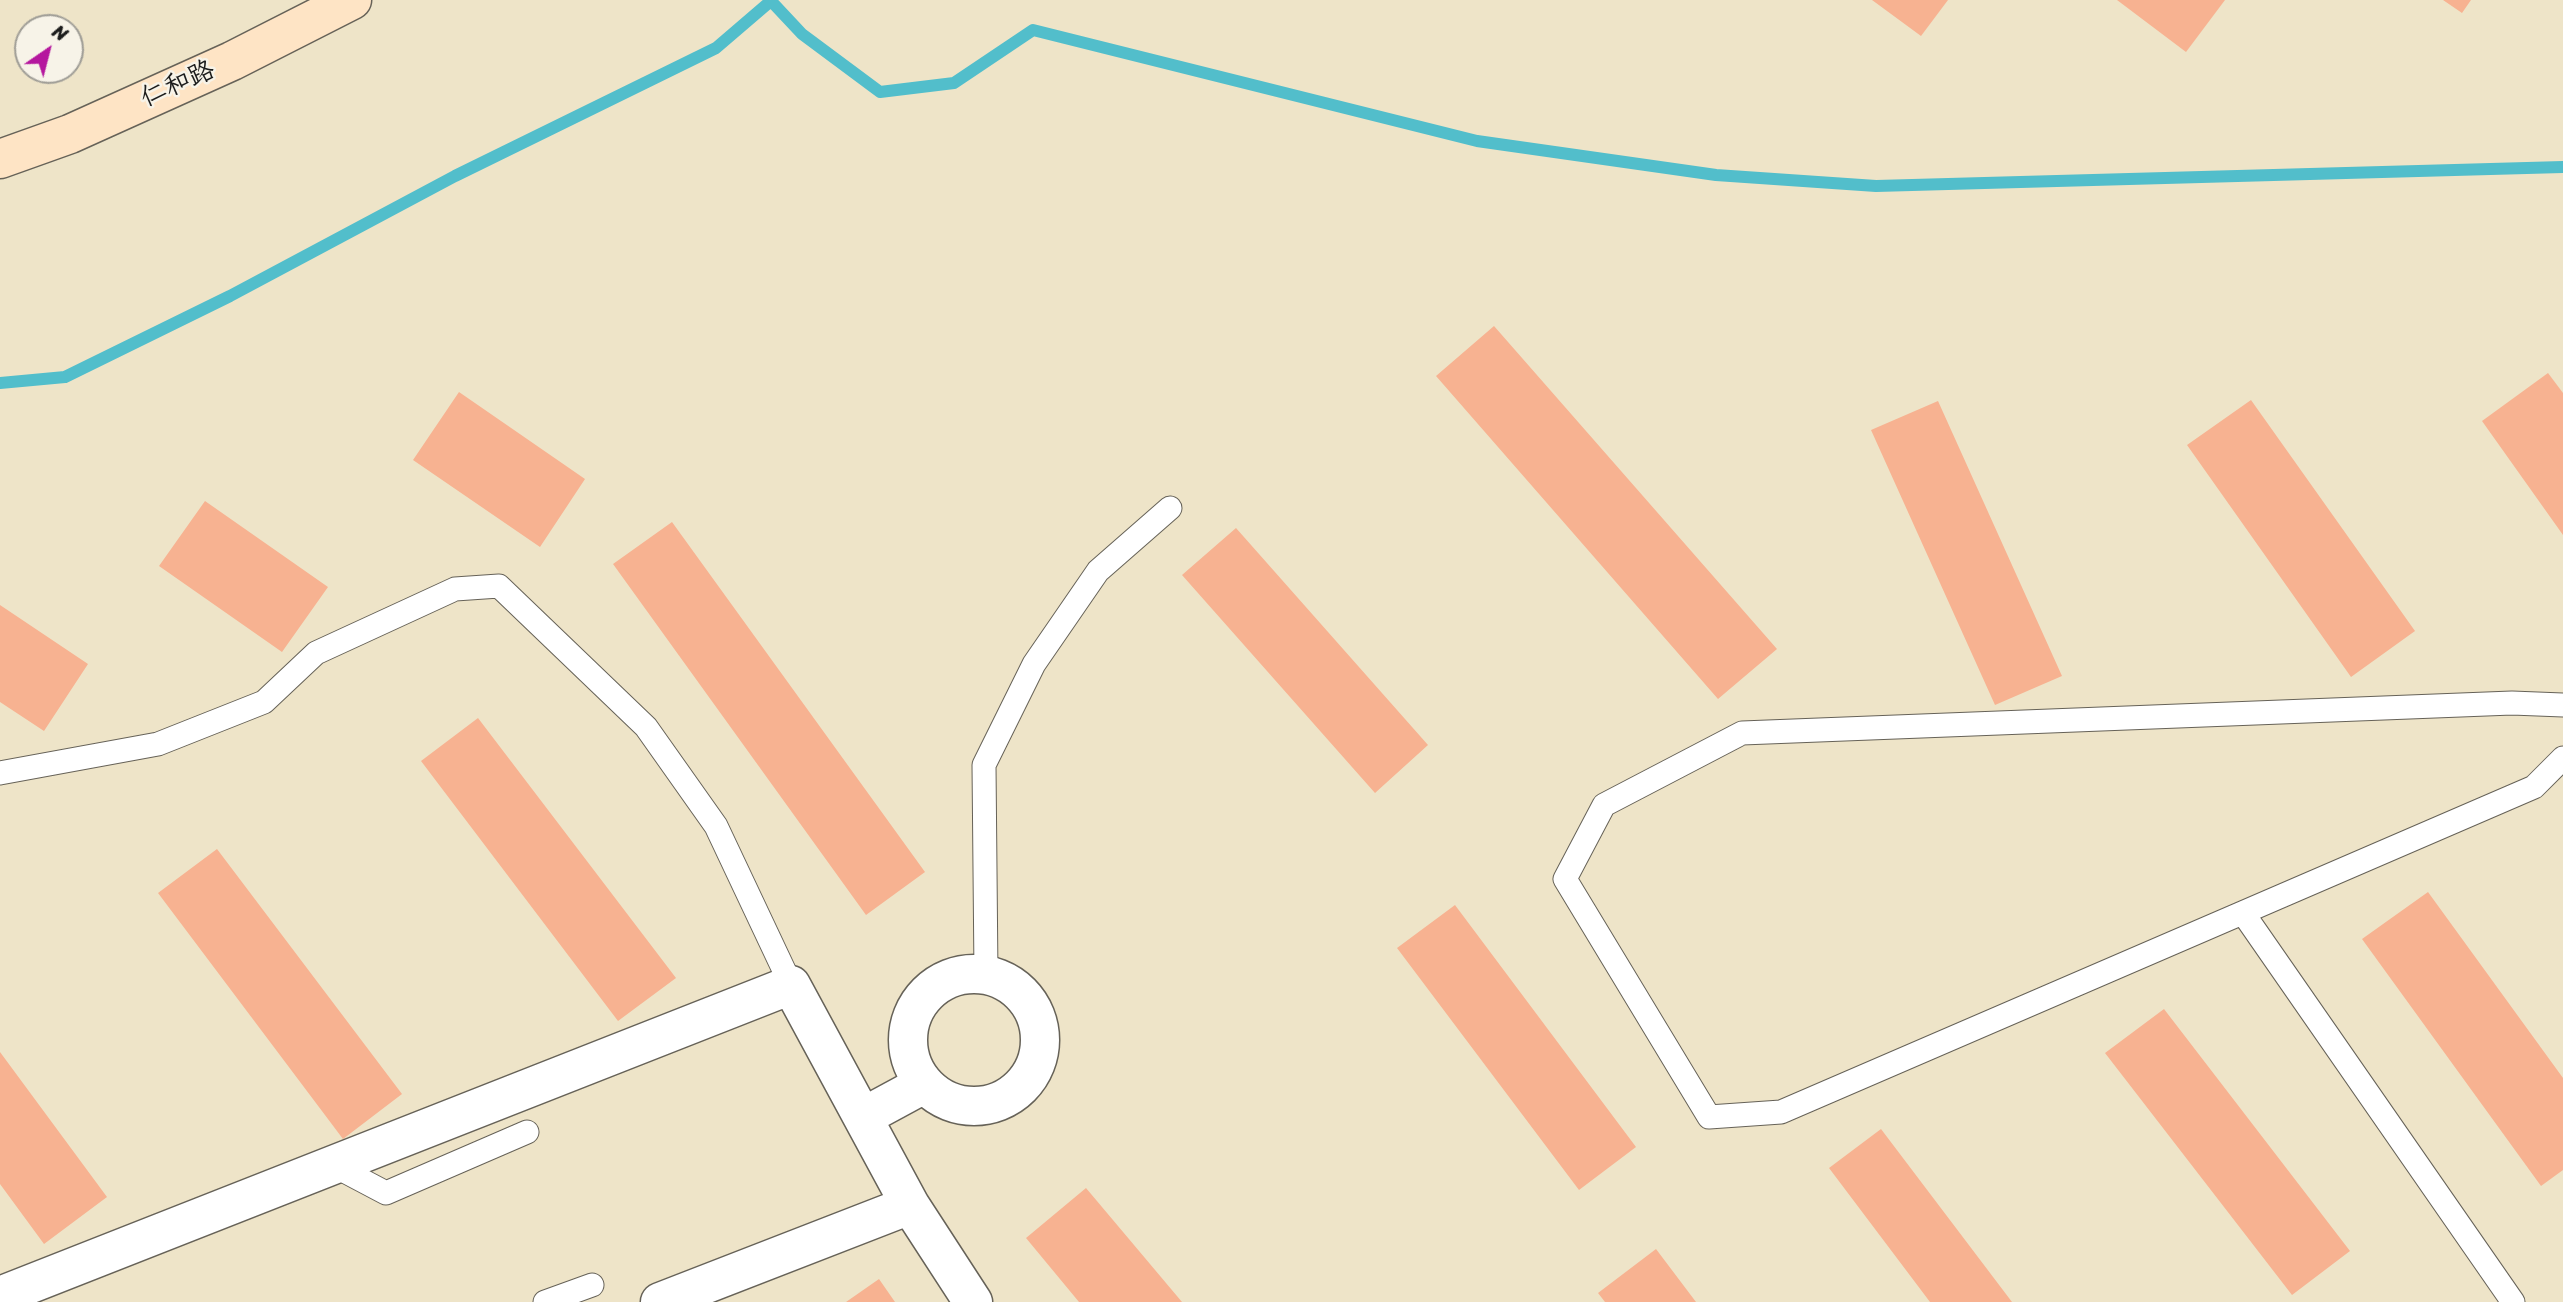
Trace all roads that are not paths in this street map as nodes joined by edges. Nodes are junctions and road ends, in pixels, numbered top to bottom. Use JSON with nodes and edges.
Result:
{"nodes":[{"id":1,"x":305,"y":0,"type":"edge"},
{"id":2,"x":352,"y":0,"type":"edge"},
{"id":3,"x":0,"y":137,"type":"edge"},
{"id":4,"x":0,"y":159,"type":"edge"},
{"id":5,"x":1170,"y":508,"type":"dead end"},
{"id":6,"x":2563,"y":705,"type":"edge"},
{"id":7,"x":2563,"y":758,"type":"edge"},
{"id":8,"x":0,"y":773,"type":"edge"},
{"id":9,"x":2243,"y":913,"type":"junction"},
{"id":10,"x":986,"y":975,"type":"junction"},
{"id":11,"x":791,"y":985,"type":"junction"},
{"id":12,"x":924,"y":1084,"type":"junction"},
{"id":13,"x":863,"y":1117,"type":"junction"},
{"id":14,"x":527,"y":1132,"type":"dead end"},
{"id":15,"x":333,"y":1166,"type":"junction"},
{"id":16,"x":910,"y":1205,"type":"junction"},
{"id":17,"x":592,"y":1285,"type":"dead end"},
{"id":18,"x":0,"y":1296,"type":"edge"},
{"id":19,"x":545,"y":1302,"type":"edge"},
{"id":20,"x":660,"y":1302,"type":"edge"},
{"id":21,"x":972,"y":1302,"type":"edge"},
{"id":22,"x":2513,"y":1302,"type":"edge"}],
"edges":[{"from":1,"to":3,"type":"street","name":"仁和路"},
{"from":2,"to":4,"type":"street","name":"仁和路"},
{"from":5,"to":10,"type":"lane"},
{"from":6,"to":9,"type":"lane"},
{"from":7,"to":9,"type":"lane"},
{"from":8,"to":11,"type":"lane"},
{"from":9,"to":22,"type":"lane"},
{"from":10,"to":12,"type":"street"},
{"from":10,"to":12,"type":"street"},
{"from":11,"to":13,"type":"street"},
{"from":11,"to":15,"type":"street"},
{"from":12,"to":13,"type":"street"},
{"from":13,"to":16,"type":"street"},
{"from":14,"to":15,"type":"lane"},
{"from":15,"to":18,"type":"street"},
{"from":16,"to":20,"type":"street"},
{"from":16,"to":21,"type":"street"},
{"from":17,"to":19,"type":"lane"}]}
